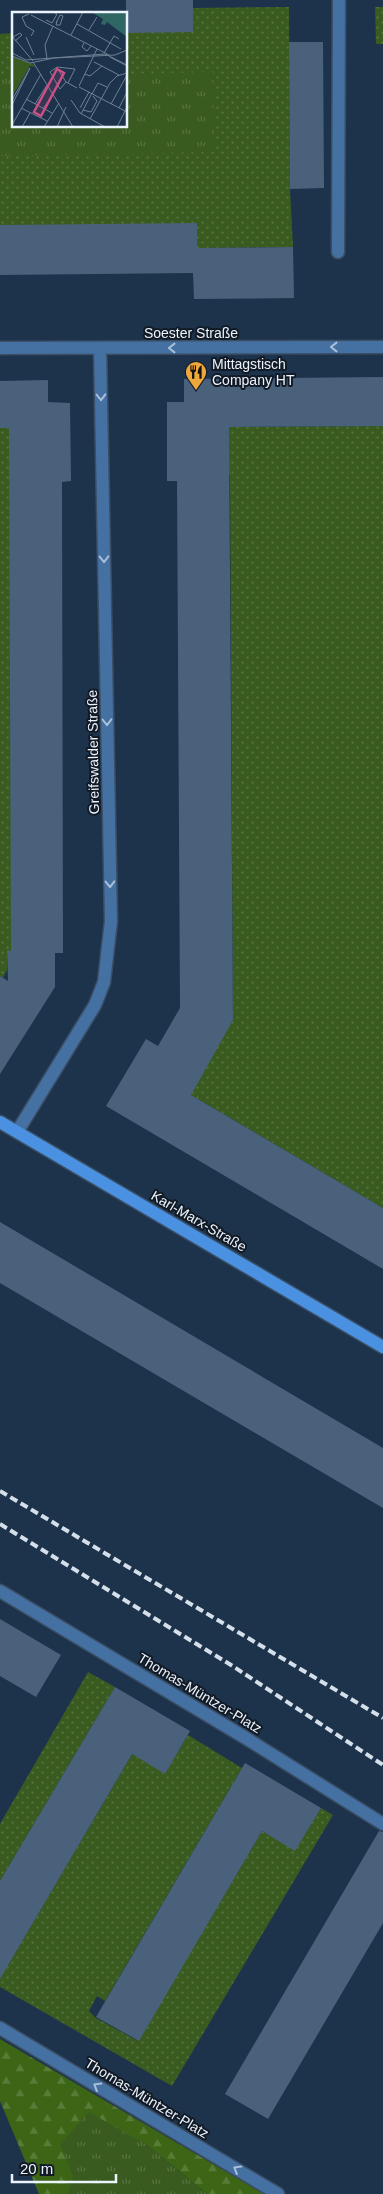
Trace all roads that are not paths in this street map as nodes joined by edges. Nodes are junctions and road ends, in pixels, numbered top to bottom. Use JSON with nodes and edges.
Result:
{"nodes":[{"id":1,"x":339,"y":0,"type":"edge"},
{"id":2,"x":338,"y":252,"type":"dead end"},
{"id":3,"x":383,"y":347,"type":"edge"},
{"id":4,"x":0,"y":348,"type":"edge"},
{"id":5,"x":100,"y":348,"type":"junction"},
{"id":6,"x":0,"y":1122,"type":"edge"},
{"id":7,"x":18,"y":1132,"type":"junction"},
{"id":8,"x":383,"y":1347,"type":"edge"},
{"id":9,"x":0,"y":1591,"type":"edge"},
{"id":10,"x":383,"y":1824,"type":"edge"},
{"id":11,"x":0,"y":2028,"type":"edge"},
{"id":12,"x":278,"y":2194,"type":"edge"}],
"edges":[{"from":1,"to":2,"type":"street"},
{"from":3,"to":5,"type":"street","name":"Soester Straße","one_way":true},
{"from":4,"to":5,"type":"street","name":"Soester Straße"},
{"from":5,"to":7,"type":"street","name":"Greifswalder Straße","one_way":true},
{"from":6,"to":7,"type":"street","name":"Karl-Marx-Straße"},
{"from":7,"to":8,"type":"street","name":"Karl-Marx-Straße"},
{"from":9,"to":10,"type":"street","name":"Thomas-Müntzer-Platz"},
{"from":12,"to":11,"type":"street","name":"Thomas-Müntzer-Platz","one_way":true}]}
